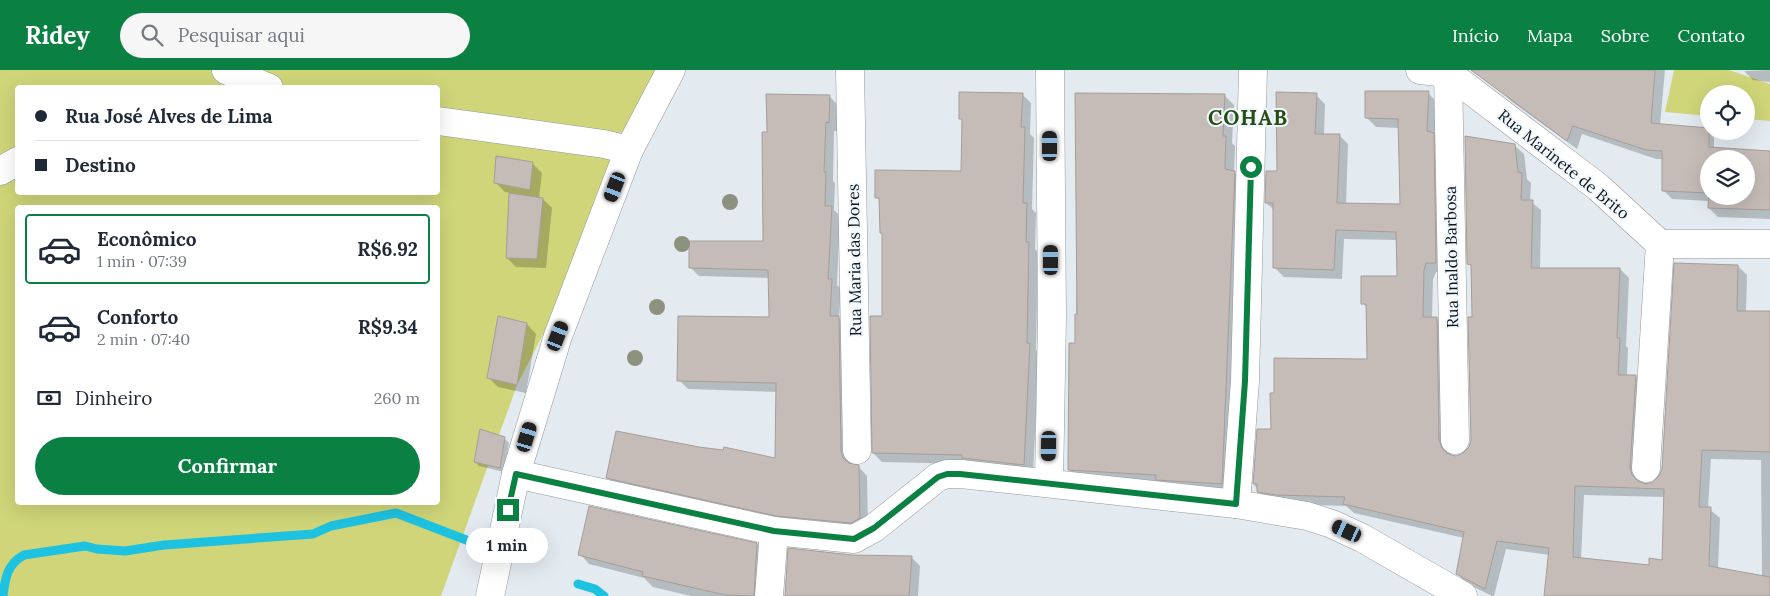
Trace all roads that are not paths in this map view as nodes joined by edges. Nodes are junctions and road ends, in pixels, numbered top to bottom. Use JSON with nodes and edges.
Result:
{"nodes":[{"id":1,"x":226,"y":70,"type":"edge"},
{"id":2,"x":671,"y":70,"type":"edge"},
{"id":3,"x":850,"y":70,"type":"edge"},
{"id":4,"x":1050,"y":70,"type":"edge"},
{"id":5,"x":1253,"y":70,"type":"edge"},
{"id":6,"x":1420,"y":70,"type":"edge"},
{"id":7,"x":1448,"y":73,"type":"junction"},
{"id":8,"x":262,"y":85,"type":"edge"},
{"id":9,"x":440,"y":121,"type":"edge"},
{"id":10,"x":629,"y":150,"type":"junction"},
{"id":11,"x":15,"y":164,"type":"edge"},
{"id":12,"x":0,"y":171,"type":"edge"},
{"id":13,"x":1660,"y":244,"type":"junction"},
{"id":14,"x":1770,"y":244,"type":"edge"},
{"id":15,"x":1455,"y":440,"type":"dead end"},
{"id":16,"x":857,"y":450,"type":"dead end"},
{"id":17,"x":1646,"y":468,"type":"dead end"},
{"id":18,"x":516,"y":474,"type":"junction"},
{"id":19,"x":1048,"y":484,"type":"junction"},
{"id":20,"x":1236,"y":504,"type":"junction"},
{"id":21,"x":774,"y":531,"type":"junction"},
{"id":22,"x":490,"y":596,"type":"edge"},
{"id":23,"x":770,"y":596,"type":"edge"},
{"id":24,"x":1463,"y":596,"type":"edge"}],
"edges":[{"from":1,"to":8,"type":"street"},
{"from":2,"to":10,"type":"street"},
{"from":3,"to":16,"type":"street","name":"Rua Maria das Dores"},
{"from":4,"to":19,"type":"street"},
{"from":5,"to":20,"type":"street"},
{"from":6,"to":7,"type":"street"},
{"from":7,"to":13,"type":"street","name":"Rua Marinete de Brito"},
{"from":7,"to":15,"type":"street","name":"Rua Inaldo Barbosa"},
{"from":9,"to":10,"type":"street"},
{"from":10,"to":18,"type":"street"},
{"from":11,"to":12,"type":"street"},
{"from":13,"to":14,"type":"street"},
{"from":13,"to":17,"type":"street"},
{"from":18,"to":21,"type":"street"},
{"from":18,"to":22,"type":"street"},
{"from":19,"to":20,"type":"street"},
{"from":19,"to":21,"type":"street"},
{"from":20,"to":24,"type":"street"},
{"from":21,"to":23,"type":"street"}]}
